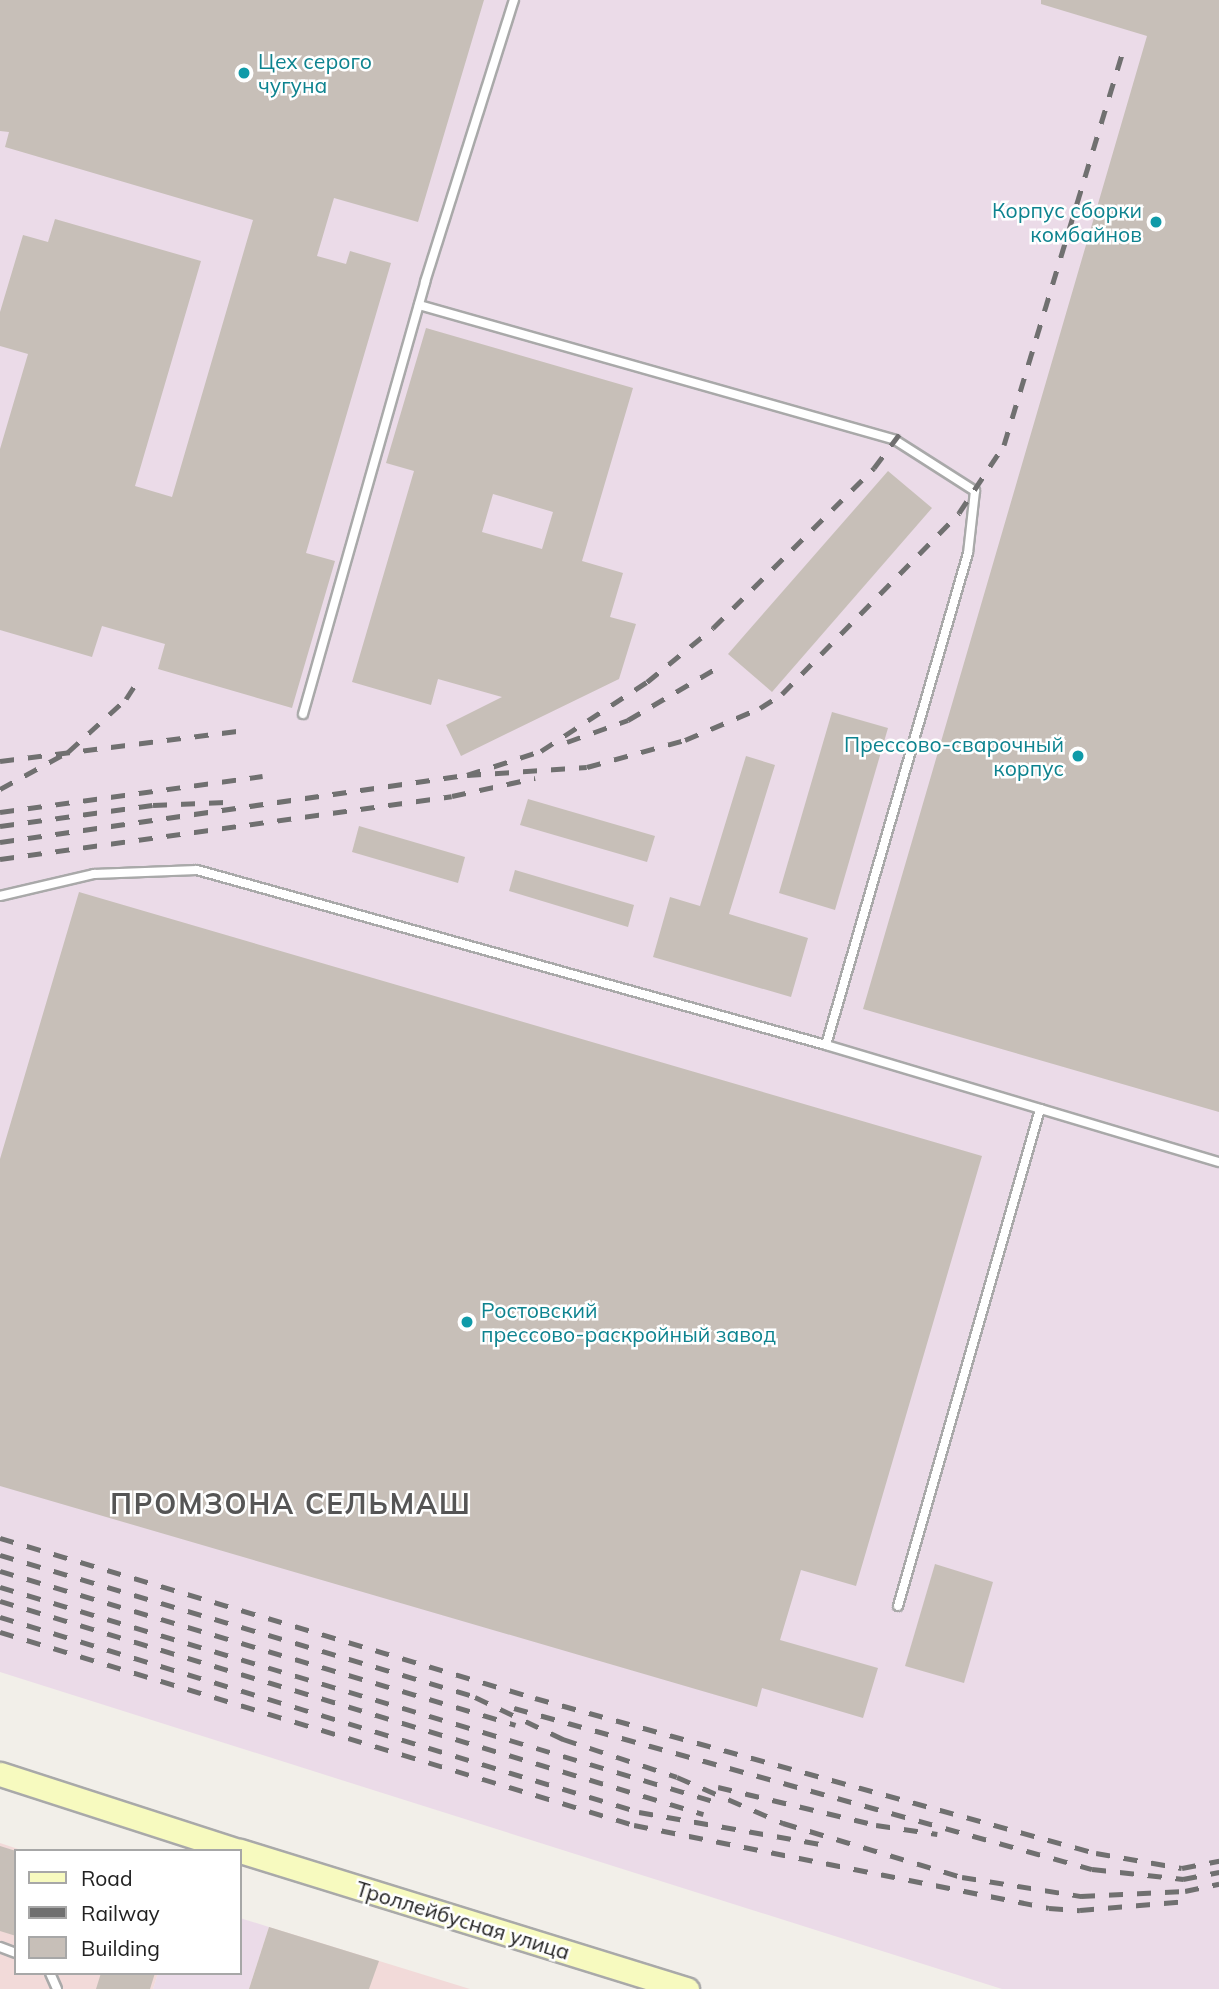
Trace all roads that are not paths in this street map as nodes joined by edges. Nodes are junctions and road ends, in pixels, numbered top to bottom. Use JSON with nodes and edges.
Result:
{"nodes":[{"id":1,"x":514,"y":0,"type":"edge"},
{"id":2,"x":419,"y":305,"type":"junction"},
{"id":3,"x":303,"y":714,"type":"dead end"},
{"id":4,"x":0,"y":896,"type":"edge"},
{"id":5,"x":826,"y":1045,"type":"junction"},
{"id":6,"x":1040,"y":1109,"type":"junction"},
{"id":7,"x":1219,"y":1162,"type":"edge"},
{"id":8,"x":898,"y":1606,"type":"dead end"},
{"id":9,"x":0,"y":1774,"type":"edge"},
{"id":10,"x":233,"y":1849,"type":"edge"},
{"id":11,"x":242,"y":1852,"type":"edge"},
{"id":12,"x":687,"y":1989,"type":"edge"}],
"edges":[{"from":1,"to":2,"type":"lane"},
{"from":2,"to":3,"type":"lane"},
{"from":2,"to":5,"type":"lane"},
{"from":4,"to":5,"type":"lane"},
{"from":5,"to":6,"type":"lane"},
{"from":6,"to":7,"type":"lane"},
{"from":6,"to":8,"type":"lane"},
{"from":9,"to":10,"type":"main road","name":"Троллейбусная улица"},
{"from":11,"to":12,"type":"main road","name":"Троллейбусная улица"}]}
